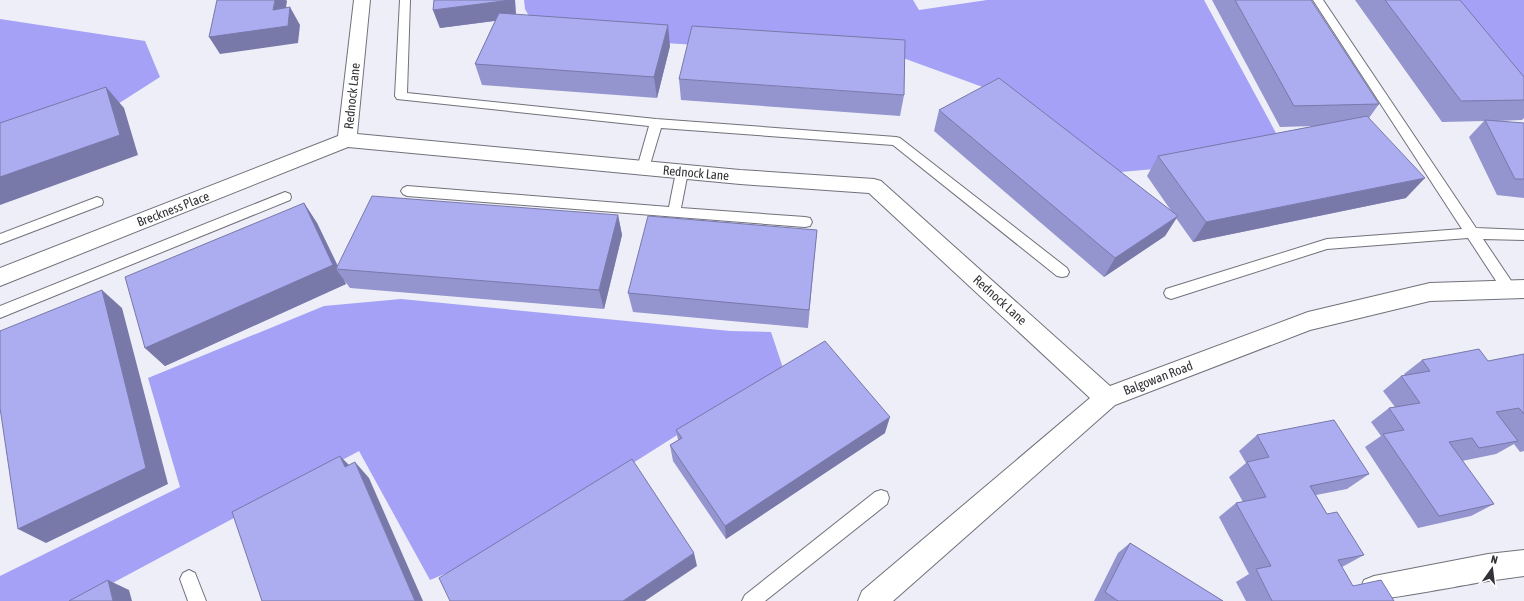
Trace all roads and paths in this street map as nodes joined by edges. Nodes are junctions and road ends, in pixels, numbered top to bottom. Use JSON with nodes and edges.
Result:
{"nodes":[{"id":1,"x":362,"y":0,"type":"edge"},
{"id":2,"x":405,"y":0,"type":"edge"},
{"id":3,"x":1318,"y":0,"type":"edge"},
{"id":4,"x":656,"y":123,"type":"junction"},
{"id":5,"x":347,"y":140,"type":"junction"},
{"id":6,"x":643,"y":168,"type":"junction"},
{"id":7,"x":682,"y":172,"type":"junction"},
{"id":8,"x":407,"y":191,"type":"dead end"},
{"id":9,"x":285,"y":197,"type":"dead end"},
{"id":10,"x":97,"y":202,"type":"dead end"},
{"id":11,"x":674,"y":212,"type":"junction"},
{"id":12,"x":805,"y":222,"type":"dead end"},
{"id":13,"x":1472,"y":233,"type":"junction"},
{"id":14,"x":1524,"y":235,"type":"edge"},
{"id":15,"x":0,"y":239,"type":"edge"},
{"id":16,"x":1062,"y":272,"type":"dead end"},
{"id":17,"x":0,"y":277,"type":"edge"},
{"id":18,"x":1519,"y":291,"type":"edge"},
{"id":19,"x":1171,"y":292,"type":"dead end"},
{"id":20,"x":0,"y":312,"type":"edge"},
{"id":21,"x":1107,"y":398,"type":"junction"},
{"id":22,"x":881,"y":498,"type":"dead end"},
{"id":23,"x":1524,"y":563,"type":"edge"},
{"id":24,"x":189,"y":579,"type":"dead end"},
{"id":25,"x":1374,"y":590,"type":"edge"},
{"id":26,"x":196,"y":601,"type":"edge"},
{"id":27,"x":751,"y":601,"type":"edge"},
{"id":28,"x":872,"y":601,"type":"edge"}],
"edges":[{"from":1,"to":5,"type":"street","name":"Rednock Lane"},
{"from":2,"to":4,"type":"lane"},
{"from":3,"to":13,"type":"lane"},
{"from":4,"to":6,"type":"lane"},
{"from":4,"to":16,"type":"lane"},
{"from":5,"to":6,"type":"street","name":"Rednock Lane"},
{"from":5,"to":17,"type":"street","name":"Breckness Place"},
{"from":6,"to":7,"type":"street","name":"Rednock Lane"},
{"from":7,"to":11,"type":"lane"},
{"from":7,"to":21,"type":"street","name":"Rednock Lane"},
{"from":8,"to":11,"type":"lane"},
{"from":9,"to":20,"type":"lane"},
{"from":10,"to":15,"type":"lane"},
{"from":11,"to":12,"type":"lane"},
{"from":13,"to":14,"type":"lane"},
{"from":13,"to":18,"type":"lane"},
{"from":13,"to":19,"type":"lane"},
{"from":18,"to":21,"type":"street","name":"Balgowan Road"},
{"from":21,"to":28,"type":"street","name":"Balgowan Road"},
{"from":22,"to":27,"type":"lane"},
{"from":23,"to":25,"type":"street"},
{"from":24,"to":26,"type":"lane"}]}
